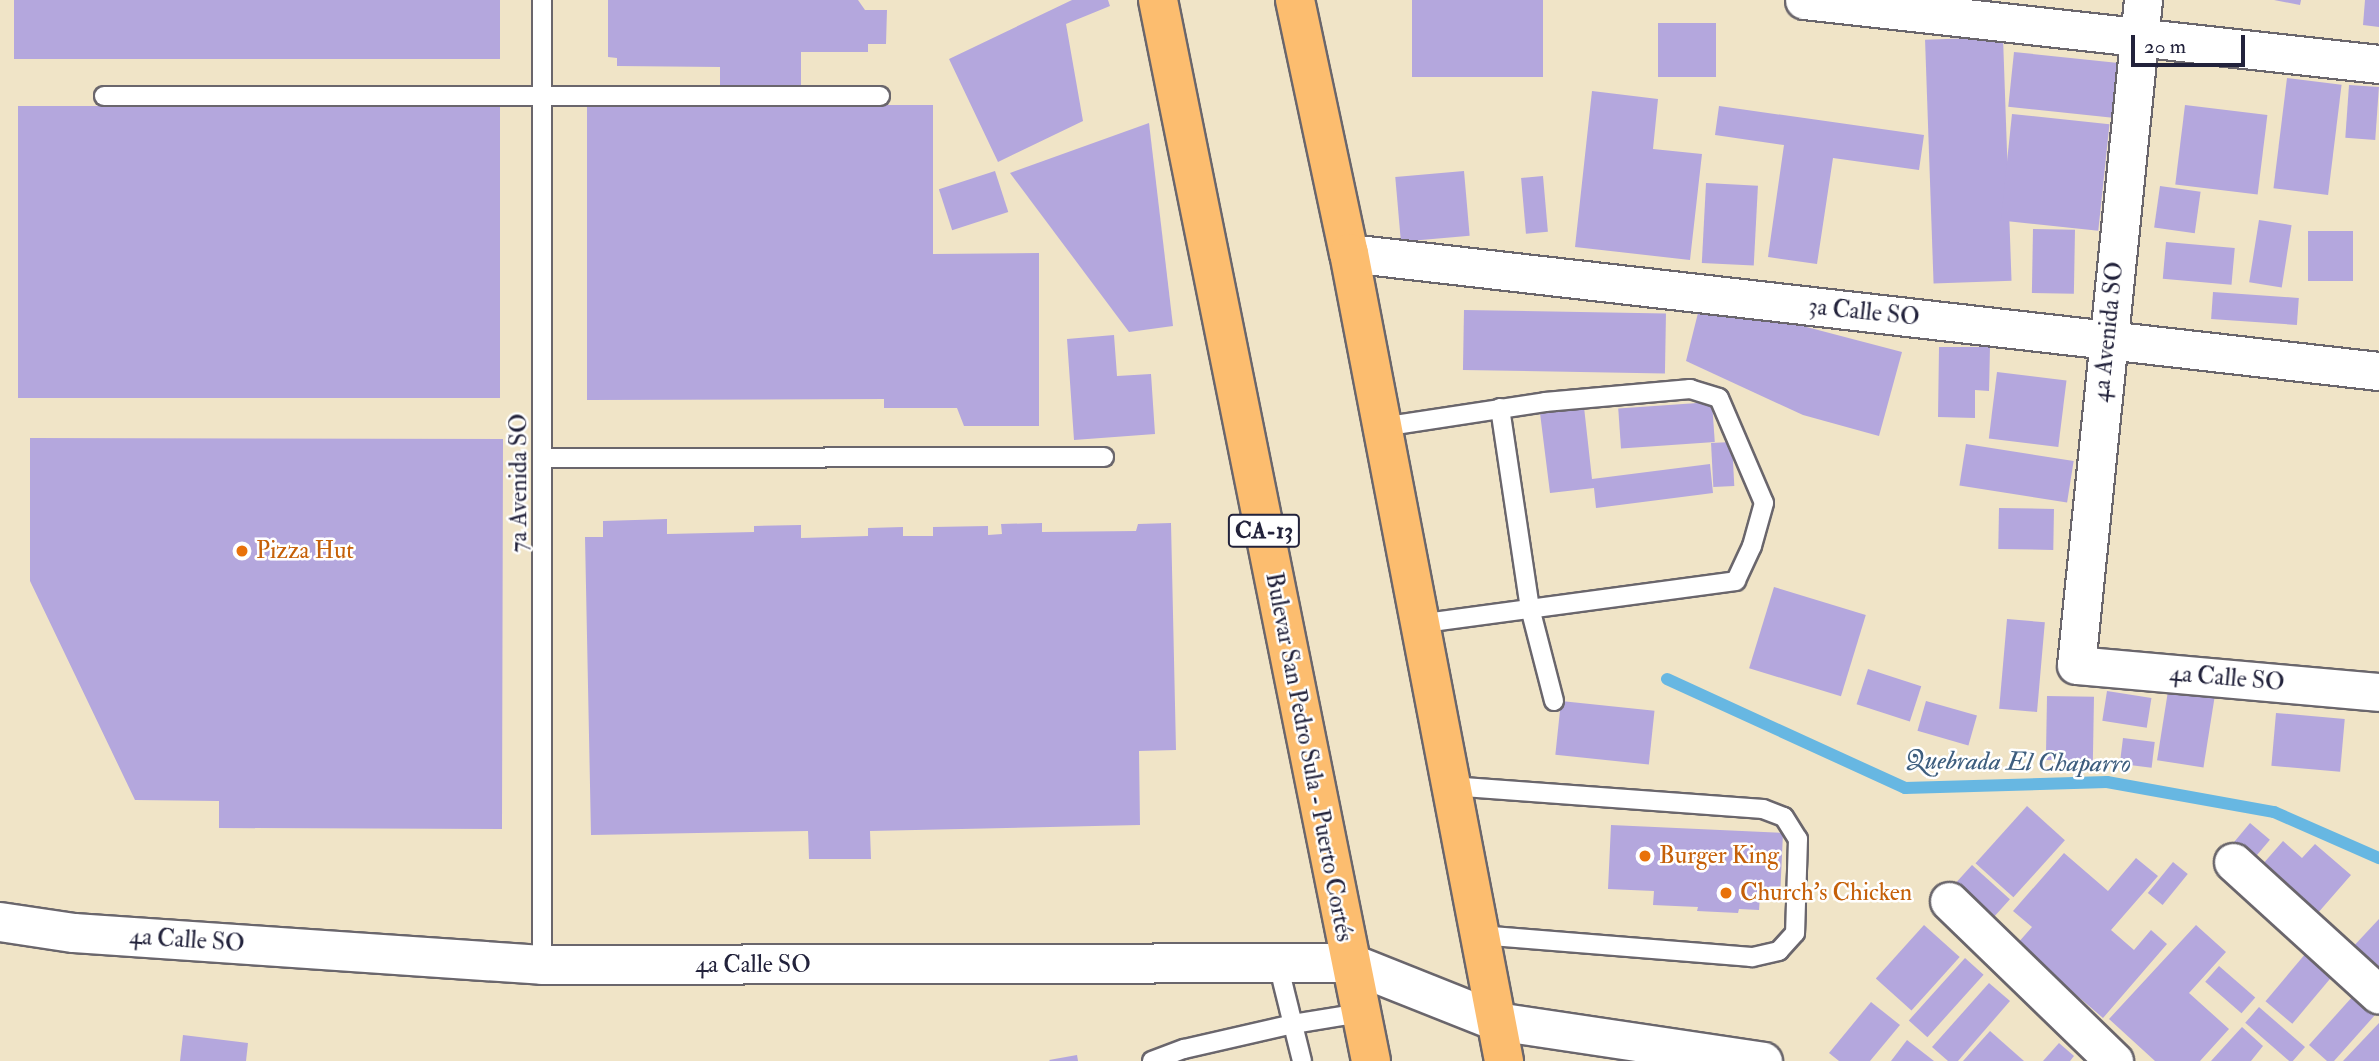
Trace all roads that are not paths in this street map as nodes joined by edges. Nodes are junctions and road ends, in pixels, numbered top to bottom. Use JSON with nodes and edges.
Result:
{"nodes":[{"id":1,"x":542,"y":0,"type":"edge"},
{"id":2,"x":1158,"y":0,"type":"edge"},
{"id":3,"x":1295,"y":0,"type":"edge"},
{"id":4,"x":1804,"y":0,"type":"edge"},
{"id":5,"x":2143,"y":0,"type":"edge"},
{"id":6,"x":2139,"y":37,"type":"junction"},
{"id":7,"x":2379,"y":64,"type":"edge"},
{"id":8,"x":543,"y":95,"type":"junction"},
{"id":9,"x":104,"y":96,"type":"dead end"},
{"id":10,"x":880,"y":96,"type":"dead end"},
{"id":11,"x":1349,"y":254,"type":"junction"},
{"id":12,"x":2107,"y":340,"type":"junction"},
{"id":13,"x":2379,"y":371,"type":"edge"},
{"id":14,"x":1500,"y":408,"type":"junction"},
{"id":15,"x":1382,"y":426,"type":"junction"},
{"id":16,"x":1104,"y":457,"type":"dead end"},
{"id":17,"x":543,"y":458,"type":"junction"},
{"id":18,"x":1530,"y":608,"type":"junction"},
{"id":19,"x":1420,"y":624,"type":"junction"},
{"id":20,"x":2076,"y":665,"type":"joint"},
{"id":21,"x":2379,"y":692,"type":"edge"},
{"id":22,"x":1554,"y":701,"type":"dead end"},
{"id":23,"x":1450,"y":786,"type":"junction"},
{"id":24,"x":2233,"y":863,"type":"dead end"},
{"id":25,"x":1949,"y":901,"type":"dead end"},
{"id":26,"x":0,"y":922,"type":"edge"},
{"id":27,"x":1479,"y":935,"type":"junction"},
{"id":28,"x":1350,"y":962,"type":"junction"},
{"id":29,"x":1279,"y":964,"type":"junction"},
{"id":30,"x":542,"y":965,"type":"junction"},
{"id":31,"x":2379,"y":995,"type":"edge"},
{"id":32,"x":1361,"y":1013,"type":"junction"},
{"id":33,"x":1496,"y":1021,"type":"junction"},
{"id":34,"x":1293,"y":1024,"type":"junction"},
{"id":35,"x":1152,"y":1061,"type":"edge"},
{"id":36,"x":1302,"y":1061,"type":"edge"},
{"id":37,"x":1370,"y":1061,"type":"edge"},
{"id":38,"x":1504,"y":1061,"type":"edge"},
{"id":39,"x":1763,"y":1061,"type":"edge"},
{"id":40,"x":2114,"y":1061,"type":"edge"}],
"edges":[{"from":1,"to":8,"type":"lane","name":"7a Avenida SO"},
{"from":2,"to":28,"type":"highway","name":"Bulevar San Pedro Sula - Puerto Cortés","number":"CA-13"},
{"from":3,"to":11,"type":"highway"},
{"from":4,"to":6,"type":"street"},
{"from":5,"to":6,"type":"street","name":"4a Avenida SO"},
{"from":6,"to":7,"type":"street"},
{"from":6,"to":12,"type":"street","name":"4a Avenida SO"},
{"from":8,"to":9,"type":"lane"},
{"from":8,"to":10,"type":"lane"},
{"from":8,"to":17,"type":"lane","name":"7a Avenida SO"},
{"from":11,"to":12,"type":"street","name":"3a Calle SO"},
{"from":11,"to":15,"type":"highway"},
{"from":12,"to":13,"type":"street","name":"3a Calle SO"},
{"from":12,"to":20,"type":"street","name":"4a Avenida SO"},
{"from":14,"to":15,"type":"lane"},
{"from":14,"to":18,"type":"lane"},
{"from":14,"to":18,"type":"lane"},
{"from":15,"to":19,"type":"highway"},
{"from":16,"to":17,"type":"lane"},
{"from":17,"to":30,"type":"lane","name":"7a Avenida SO"},
{"from":18,"to":19,"type":"lane"},
{"from":18,"to":22,"type":"lane"},
{"from":19,"to":23,"type":"highway"},
{"from":20,"to":21,"type":"street","name":"4a Calle SO"},
{"from":23,"to":27,"type":"highway"},
{"from":23,"to":27,"type":"lane"},
{"from":24,"to":31,"type":"street"},
{"from":25,"to":40,"type":"street"},
{"from":26,"to":30,"type":"street","name":"4a Calle SO"},
{"from":27,"to":33,"type":"highway"},
{"from":28,"to":29,"type":"street","name":"4a Calle SO"},
{"from":28,"to":32,"type":"highway","name":"Bulevar San Pedro Sula - Puerto Cortés","number":"CA-13"},
{"from":28,"to":33,"type":"street","name":"4a Calle SO"},
{"from":29,"to":30,"type":"street","name":"4a Calle SO"},
{"from":29,"to":34,"type":"lane"},
{"from":32,"to":34,"type":"lane"},
{"from":32,"to":37,"type":"highway","name":"Bulevar San Pedro Sula - Puerto Cortés","number":"CA-13"},
{"from":33,"to":38,"type":"highway"},
{"from":33,"to":39,"type":"street"},
{"from":34,"to":35,"type":"lane"},
{"from":34,"to":36,"type":"lane"}]}
